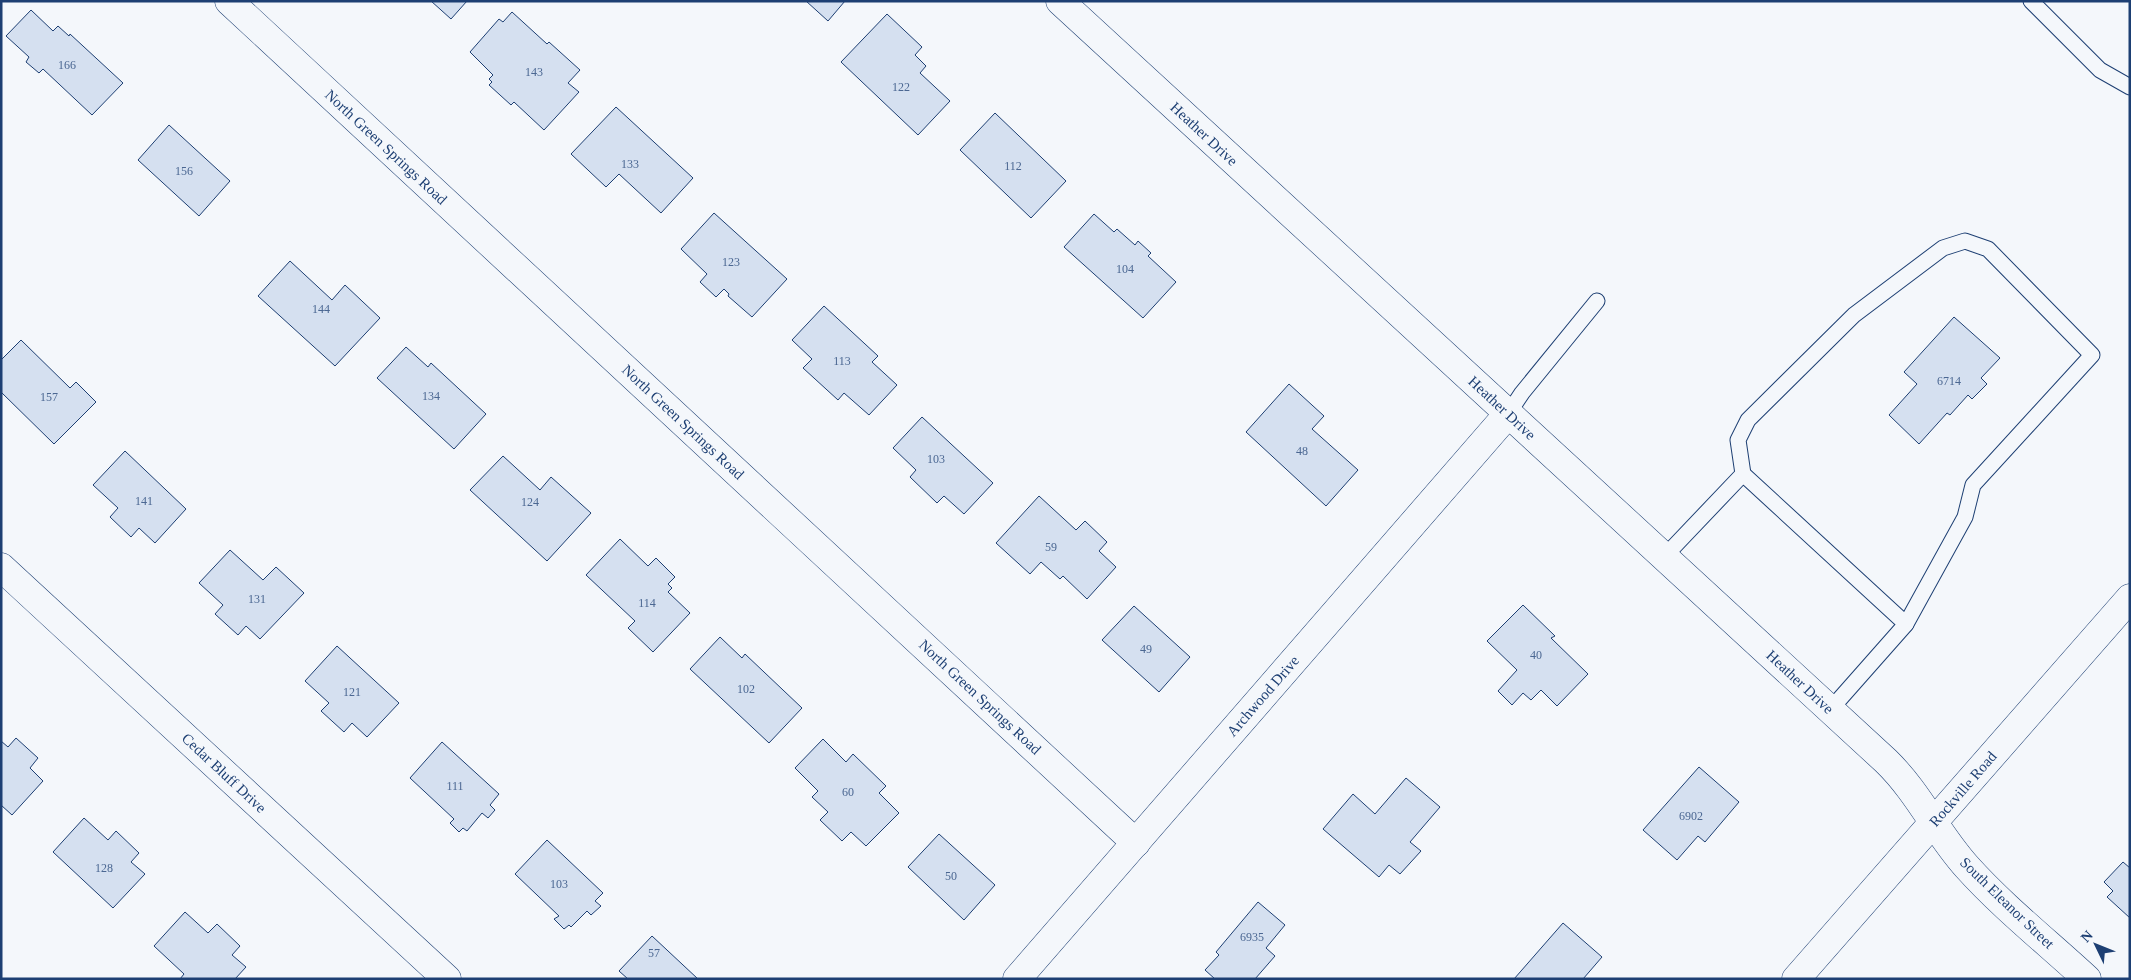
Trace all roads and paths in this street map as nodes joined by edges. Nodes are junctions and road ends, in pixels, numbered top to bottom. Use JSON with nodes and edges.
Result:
{"nodes":[{"id":1,"x":229,"y":1,"type":"edge"},
{"id":2,"x":1060,"y":1,"type":"edge"},
{"id":3,"x":2031,"y":1,"type":"edge"},
{"id":4,"x":2130,"y":87,"type":"edge"},
{"id":5,"x":1597,"y":301,"type":"dead end"},
{"id":6,"x":1508,"y":414,"type":"junction"},
{"id":7,"x":1743,"y":474,"type":"junction"},
{"id":8,"x":1664,"y":557,"type":"junction"},
{"id":9,"x":1,"y":567,"type":"edge"},
{"id":10,"x":2130,"y":598,"type":"edge"},
{"id":11,"x":1906,"y":624,"type":"junction"},
{"id":12,"x":1830,"y":710,"type":"junction"},
{"id":13,"x":1933,"y":824,"type":"junction"},
{"id":14,"x":1136,"y":843,"type":"junction"},
{"id":15,"x":447,"y":979,"type":"edge"},
{"id":16,"x":1018,"y":979,"type":"edge"},
{"id":17,"x":1796,"y":979,"type":"edge"},
{"id":18,"x":2087,"y":979,"type":"edge"}],
"edges":[{"from":1,"to":14,"type":"street","name":"North Green Springs Road"},
{"from":2,"to":6,"type":"street","name":"Heather Drive"},
{"from":3,"to":4,"type":"lane"},
{"from":5,"to":6,"type":"lane"},
{"from":6,"to":8,"type":"street","name":"Heather Drive"},
{"from":6,"to":14,"type":"street","name":"Archwood Drive"},
{"from":7,"to":8,"type":"lane"},
{"from":7,"to":11,"type":"lane"},
{"from":7,"to":11,"type":"lane"},
{"from":8,"to":12,"type":"street","name":"Heather Drive"},
{"from":9,"to":15,"type":"street","name":"Cedar Bluff Drive"},
{"from":10,"to":13,"type":"street","name":"Rockville Road"},
{"from":11,"to":12,"type":"lane"},
{"from":12,"to":13,"type":"street","name":"Heather Drive"},
{"from":13,"to":17,"type":"street","name":"Rockville Road"},
{"from":13,"to":18,"type":"street","name":"South Eleanor Street"},
{"from":14,"to":16,"type":"street","name":"Archwood Drive"}]}
